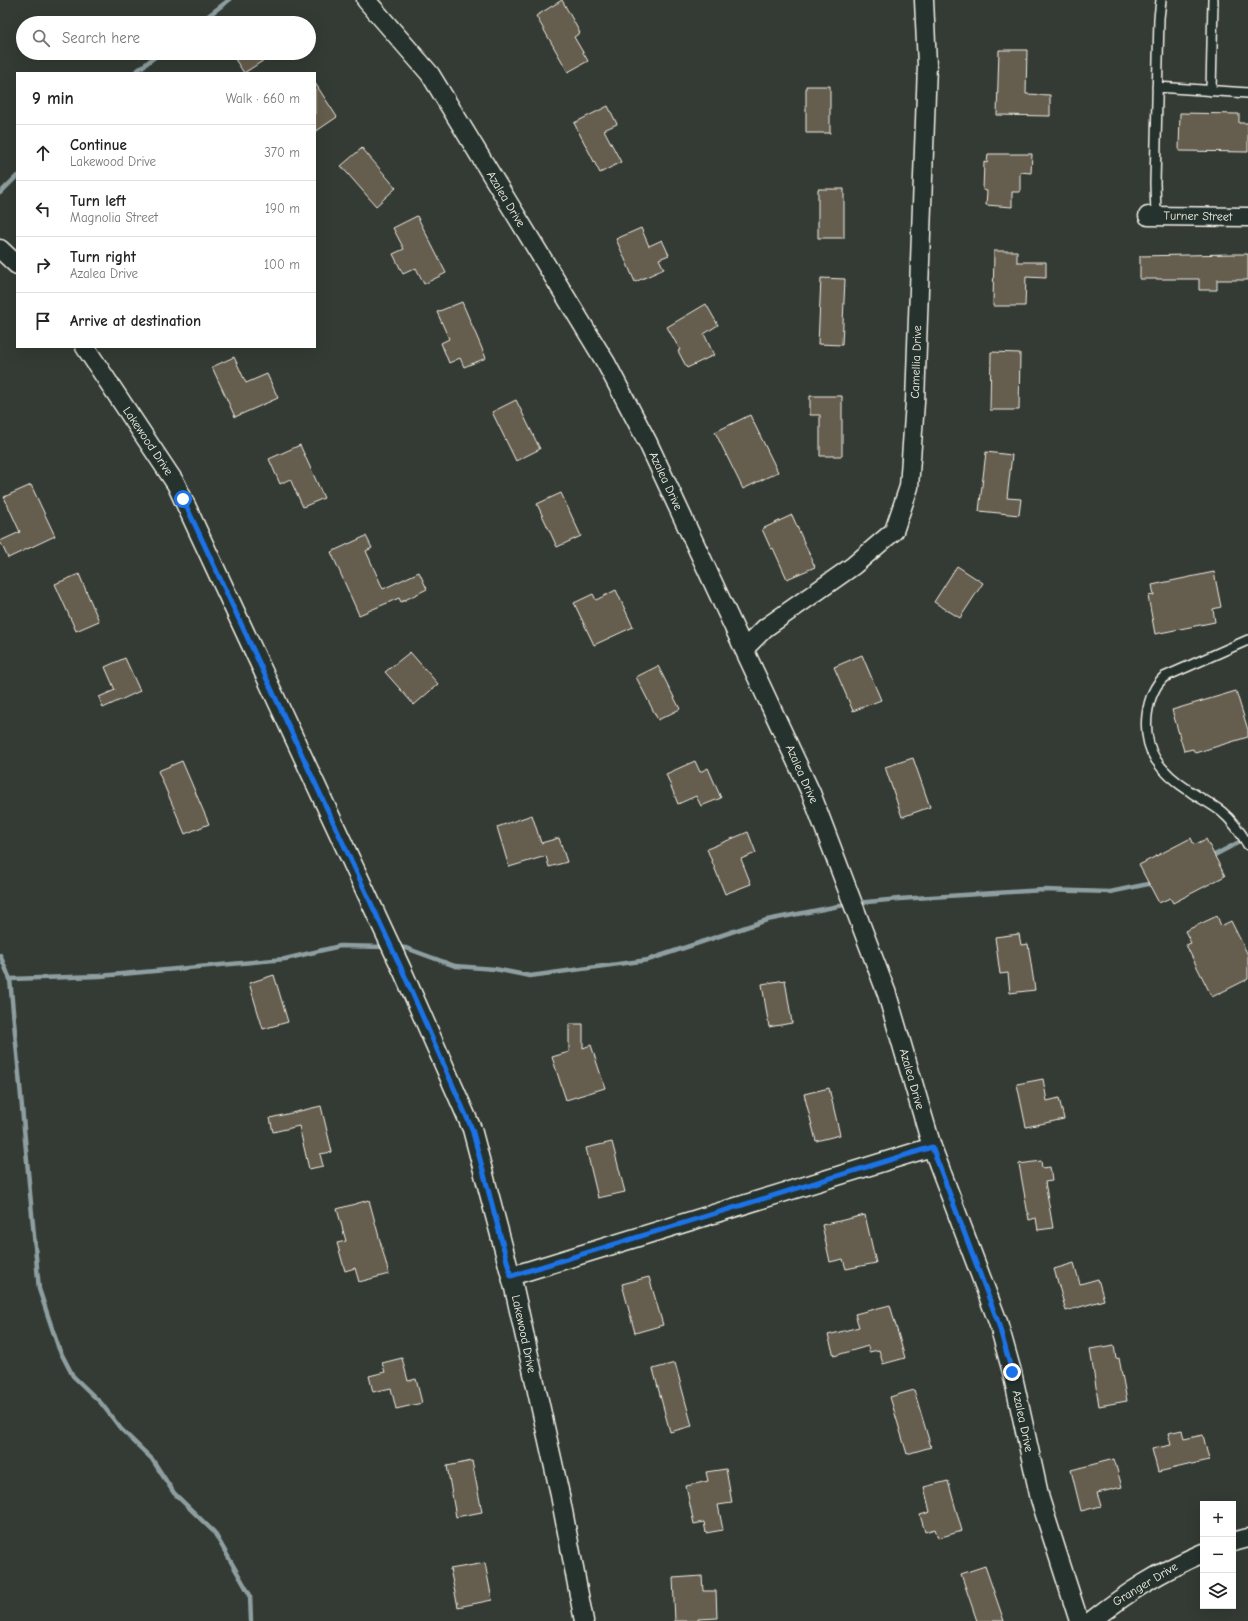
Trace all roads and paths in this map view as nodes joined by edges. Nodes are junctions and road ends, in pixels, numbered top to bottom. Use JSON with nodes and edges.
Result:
{"nodes":[{"id":1,"x":366,"y":0,"type":"edge"},
{"id":2,"x":924,"y":0,"type":"edge"},
{"id":3,"x":1161,"y":0,"type":"edge"},
{"id":4,"x":1213,"y":0,"type":"edge"},
{"id":5,"x":1157,"y":87,"type":"junction"},
{"id":6,"x":1211,"y":92,"type":"junction"},
{"id":7,"x":1248,"y":94,"type":"edge"},
{"id":8,"x":1152,"y":216,"type":"joint"},
{"id":9,"x":1248,"y":217,"type":"edge"},
{"id":10,"x":0,"y":249,"type":"edge"},
{"id":11,"x":16,"y":264,"type":"edge"},
{"id":12,"x":86,"y":348,"type":"edge"},
{"id":13,"x":1248,"y":640,"type":"edge"},
{"id":14,"x":745,"y":648,"type":"junction"},
{"id":15,"x":1248,"y":845,"type":"edge"},
{"id":16,"x":932,"y":1147,"type":"junction"},
{"id":17,"x":511,"y":1276,"type":"junction"},
{"id":18,"x":1248,"y":1538,"type":"edge"},
{"id":19,"x":1236,"y":1541,"type":"edge"},
{"id":20,"x":1200,"y":1554,"type":"edge"},
{"id":21,"x":584,"y":1621,"type":"edge"},
{"id":22,"x":1080,"y":1621,"type":"edge"},
{"id":23,"x":1091,"y":1621,"type":"edge"}],
"edges":[{"from":1,"to":14,"type":"street","name":"Azalea Drive"},
{"from":2,"to":14,"type":"street","name":"Camellia Drive"},
{"from":3,"to":5,"type":"lane"},
{"from":4,"to":6,"type":"lane"},
{"from":5,"to":6,"type":"lane"},
{"from":5,"to":8,"type":"lane"},
{"from":6,"to":7,"type":"lane"},
{"from":8,"to":9,"type":"street","name":"Turner Street"},
{"from":10,"to":11,"type":"street"},
{"from":12,"to":17,"type":"street","name":"Lakewood Drive"},
{"from":13,"to":15,"type":"lane"},
{"from":14,"to":16,"type":"street","name":"Azalea Drive"},
{"from":16,"to":17,"type":"street"},
{"from":16,"to":22,"type":"street","name":"Azalea Drive"},
{"from":17,"to":21,"type":"street","name":"Lakewood Drive"},
{"from":18,"to":19,"type":"street"},
{"from":20,"to":23,"type":"street","name":"Granger Drive"}]}
